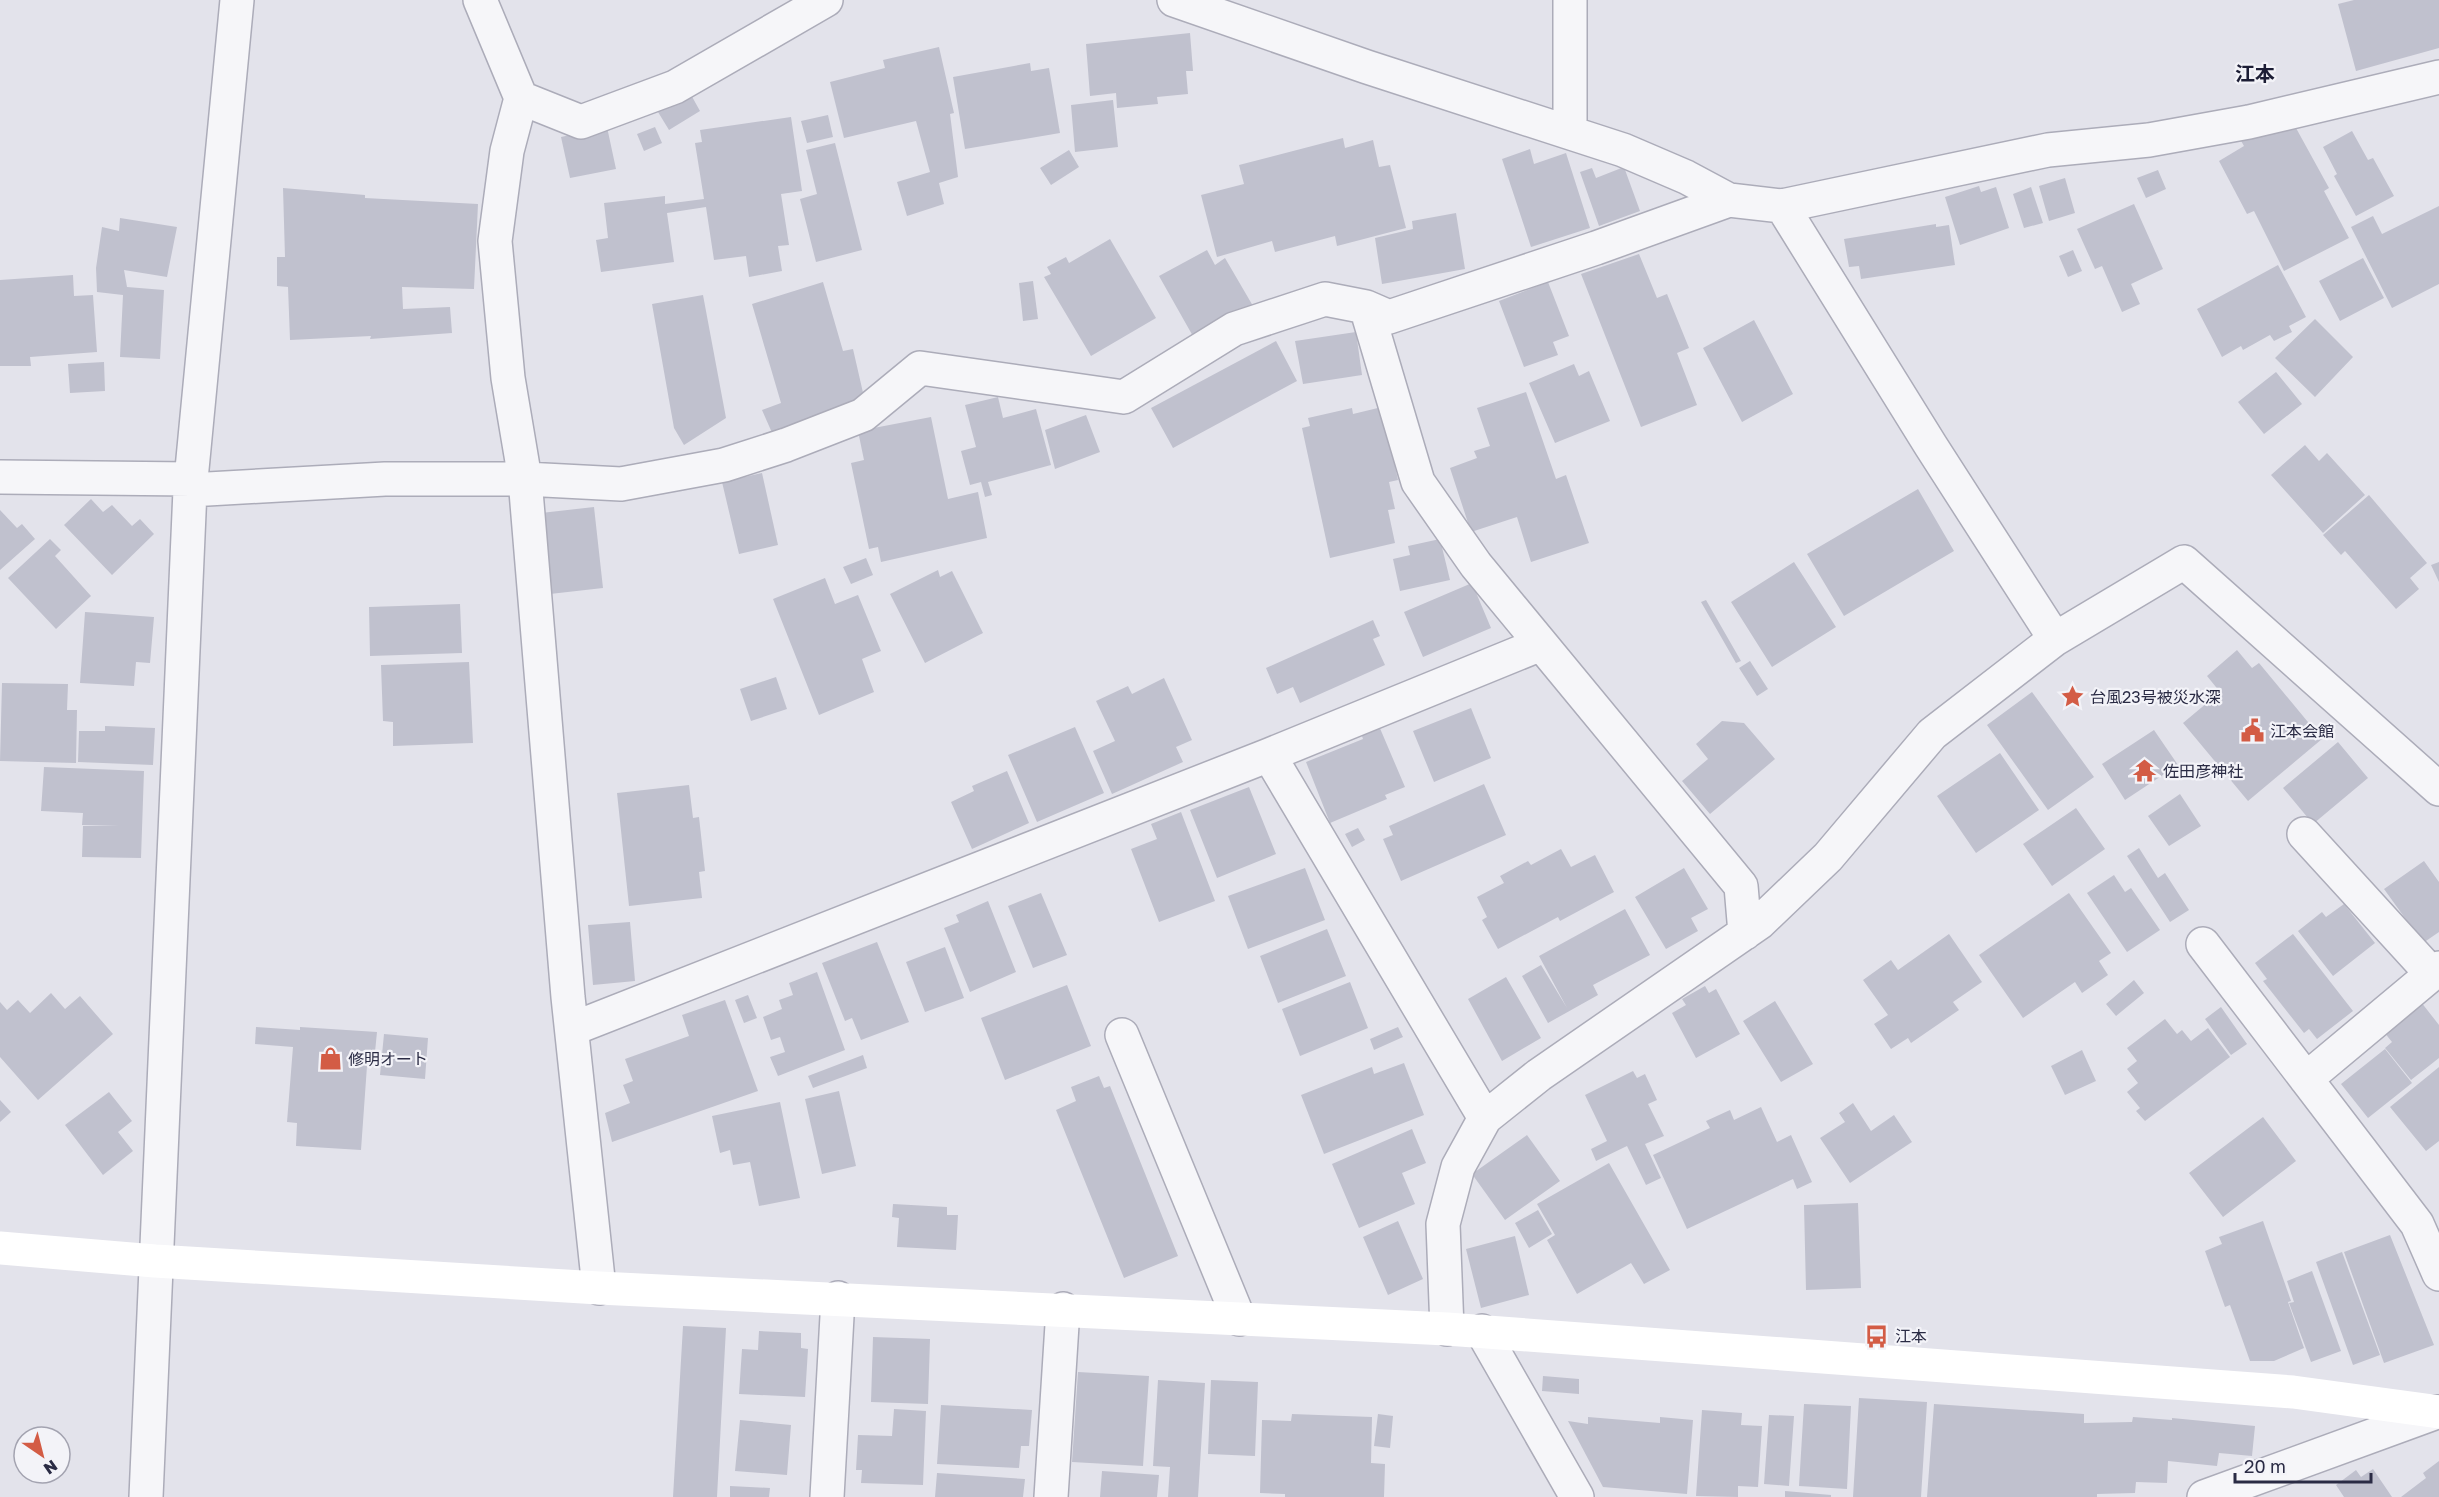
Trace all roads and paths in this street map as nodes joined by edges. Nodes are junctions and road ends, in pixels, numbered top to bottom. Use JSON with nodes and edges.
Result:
{"nodes":[{"id":1,"x":237,"y":0,"type":"edge"},
{"id":2,"x":480,"y":0,"type":"edge"},
{"id":3,"x":825,"y":0,"type":"edge"},
{"id":4,"x":1174,"y":0,"type":"edge"},
{"id":5,"x":1570,"y":0,"type":"edge"},
{"id":6,"x":2439,"y":77,"type":"edge"},
{"id":7,"x":521,"y":98,"type":"junction"},
{"id":8,"x":1570,"y":132,"type":"junction"},
{"id":9,"x":1728,"y":200,"type":"junction"},
{"id":10,"x":1782,"y":206,"type":"junction"},
{"id":11,"x":1366,"y":307,"type":"junction"},
{"id":12,"x":0,"y":477,"type":"edge"},
{"id":13,"x":525,"y":478,"type":"junction"},
{"id":14,"x":191,"y":485,"type":"junction"},
{"id":15,"x":2055,"y":639,"type":"junction"},
{"id":16,"x":1541,"y":644,"type":"junction"},
{"id":17,"x":1269,"y":755,"type":"junction"},
{"id":18,"x":2439,"y":789,"type":"edge"},
{"id":19,"x":2304,"y":834,"type":"dead end"},
{"id":20,"x":1745,"y":933,"type":"junction"},
{"id":21,"x":2203,"y":944,"type":"dead end"},
{"id":22,"x":2435,"y":971,"type":"edge"},
{"id":23,"x":572,"y":1029,"type":"junction"},
{"id":24,"x":1122,"y":1035,"type":"dead end"},
{"id":25,"x":2306,"y":1078,"type":"junction"},
{"id":26,"x":1485,"y":1118,"type":"junction"},
{"id":27,"x":0,"y":1248,"type":"edge"},
{"id":28,"x":155,"y":1261,"type":"junction"},
{"id":29,"x":2439,"y":1274,"type":"edge"},
{"id":30,"x":599,"y":1288,"type":"junction"},
{"id":31,"x":838,"y":1298,"type":"junction"},
{"id":32,"x":1063,"y":1309,"type":"junction"},
{"id":33,"x":1239,"y":1319,"type":"junction"},
{"id":34,"x":1447,"y":1329,"type":"junction"},
{"id":35,"x":1482,"y":1331,"type":"junction"},
{"id":36,"x":2438,"y":1412,"type":"edge"},
{"id":37,"x":146,"y":1497,"type":"edge"},
{"id":38,"x":827,"y":1497,"type":"edge"},
{"id":39,"x":1051,"y":1497,"type":"edge"},
{"id":40,"x":1577,"y":1497,"type":"edge"},
{"id":41,"x":2204,"y":1497,"type":"edge"}],
"edges":[{"from":1,"to":14,"type":"street"},
{"from":2,"to":7,"type":"street"},
{"from":3,"to":7,"type":"street"},
{"from":4,"to":8,"type":"street"},
{"from":5,"to":8,"type":"street"},
{"from":6,"to":10,"type":"street"},
{"from":7,"to":13,"type":"street"},
{"from":8,"to":9,"type":"street"},
{"from":9,"to":10,"type":"street"},
{"from":9,"to":11,"type":"street"},
{"from":10,"to":15,"type":"street"},
{"from":11,"to":13,"type":"street"},
{"from":11,"to":16,"type":"street"},
{"from":12,"to":14,"type":"street"},
{"from":13,"to":14,"type":"street"},
{"from":13,"to":23,"type":"street"},
{"from":14,"to":28,"type":"street"},
{"from":15,"to":18,"type":"street"},
{"from":15,"to":20,"type":"street"},
{"from":16,"to":17,"type":"street"},
{"from":16,"to":20,"type":"street"},
{"from":17,"to":23,"type":"street"},
{"from":17,"to":26,"type":"street"},
{"from":19,"to":22,"type":"street"},
{"from":20,"to":26,"type":"street"},
{"from":21,"to":25,"type":"street"},
{"from":22,"to":25,"type":"street"},
{"from":23,"to":30,"type":"street"},
{"from":24,"to":33,"type":"street"},
{"from":25,"to":29,"type":"street"},
{"from":26,"to":34,"type":"street"},
{"from":27,"to":28,"type":"street"},
{"from":28,"to":30,"type":"street"},
{"from":28,"to":37,"type":"street"},
{"from":30,"to":31,"type":"street"},
{"from":31,"to":32,"type":"street"},
{"from":31,"to":38,"type":"street"},
{"from":32,"to":33,"type":"street"},
{"from":32,"to":39,"type":"street"},
{"from":33,"to":34,"type":"street"},
{"from":34,"to":35,"type":"street"},
{"from":35,"to":36,"type":"street"},
{"from":35,"to":40,"type":"street"},
{"from":36,"to":41,"type":"street"}]}
